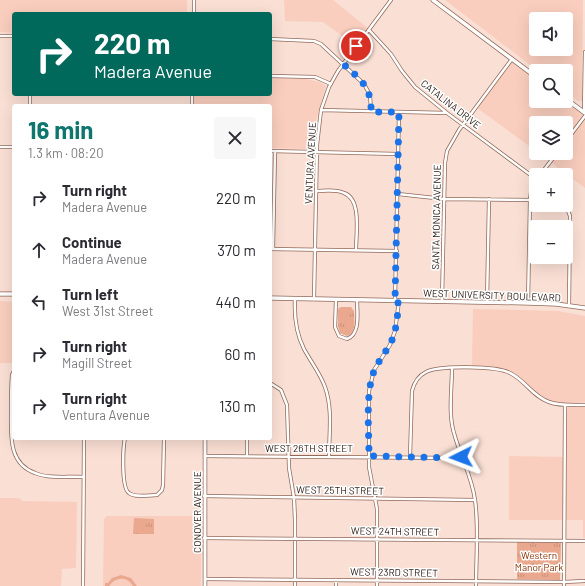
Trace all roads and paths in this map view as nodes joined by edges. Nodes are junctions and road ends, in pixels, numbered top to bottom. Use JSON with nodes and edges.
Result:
{"nodes":[{"id":1,"x":194,"y":0,"type":"edge"},
{"id":2,"x":391,"y":0,"type":"edge"},
{"id":3,"x":433,"y":0,"type":"edge"},
{"id":4,"x":194,"y":12,"type":"edge"},
{"id":5,"x":369,"y":30,"type":"junction"},
{"id":6,"x":0,"y":36,"type":"edge"},
{"id":7,"x":12,"y":36,"type":"edge"},
{"id":8,"x":272,"y":39,"type":"edge"},
{"id":9,"x":585,"y":52,"type":"edge"},
{"id":10,"x":512,"y":59,"type":"junction"},
{"id":11,"x":343,"y":64,"type":"junction"},
{"id":12,"x":529,"y":72,"type":"edge"},
{"id":13,"x":272,"y":76,"type":"edge"},
{"id":14,"x":331,"y":84,"type":"junction"},
{"id":15,"x":573,"y":105,"type":"edge"},
{"id":16,"x":321,"y":110,"type":"junction"},
{"id":17,"x":371,"y":112,"type":"junction"},
{"id":18,"x":399,"y":112,"type":"junction"},
{"id":19,"x":447,"y":113,"type":"junction"},
{"id":20,"x":585,"y":114,"type":"edge"},
{"id":21,"x":463,"y":125,"type":"junction"},
{"id":22,"x":573,"y":131,"type":"edge"},
{"id":23,"x":0,"y":147,"type":"edge"},
{"id":24,"x":12,"y":147,"type":"edge"},
{"id":25,"x":275,"y":151,"type":"joint"},
{"id":26,"x":316,"y":152,"type":"junction"},
{"id":27,"x":398,"y":154,"type":"junction"},
{"id":28,"x":552,"y":160,"type":"edge"},
{"id":29,"x":545,"y":168,"type":"edge"},
{"id":30,"x":529,"y":175,"type":"edge"},
{"id":31,"x":316,"y":191,"type":"junction"},
{"id":32,"x":398,"y":194,"type":"junction"},
{"id":33,"x":444,"y":199,"type":"junction"},
{"id":34,"x":490,"y":199,"type":"junction"},
{"id":35,"x":529,"y":200,"type":"edge"},
{"id":36,"x":530,"y":212,"type":"edge"},
{"id":37,"x":568,"y":212,"type":"edge"},
{"id":38,"x":272,"y":224,"type":"edge"},
{"id":39,"x":272,"y":249,"type":"edge"},
{"id":40,"x":315,"y":250,"type":"junction"},
{"id":41,"x":356,"y":250,"type":"junction"},
{"id":42,"x":397,"y":251,"type":"junction"},
{"id":43,"x":0,"y":294,"type":"edge"},
{"id":44,"x":12,"y":294,"type":"edge"},
{"id":45,"x":272,"y":298,"type":"edge"},
{"id":46,"x":294,"y":299,"type":"junction"},
{"id":47,"x":314,"y":299,"type":"junction"},
{"id":48,"x":336,"y":300,"type":"junction"},
{"id":49,"x":357,"y":300,"type":"junction"},
{"id":50,"x":397,"y":301,"type":"junction"},
{"id":51,"x":442,"y":301,"type":"junction"},
{"id":52,"x":487,"y":302,"type":"junction"},
{"id":53,"x":528,"y":303,"type":"junction"},
{"id":54,"x":569,"y":306,"type":"junction"},
{"id":55,"x":585,"y":308,"type":"edge"},
{"id":56,"x":452,"y":368,"type":"junction"},
{"id":57,"x":272,"y":383,"type":"edge"},
{"id":58,"x":565,"y":405,"type":"junction"},
{"id":59,"x":585,"y":405,"type":"edge"},
{"id":60,"x":12,"y":440,"type":"edge"},
{"id":61,"x":84,"y":440,"type":"edge"},
{"id":62,"x":125,"y":440,"type":"edge"},
{"id":63,"x":164,"y":440,"type":"edge"},
{"id":64,"x":205,"y":440,"type":"edge"},
{"id":65,"x":248,"y":440,"type":"edge"},
{"id":66,"x":205,"y":456,"type":"junction"},
{"id":67,"x":247,"y":456,"type":"junction"},
{"id":68,"x":288,"y":456,"type":"junction"},
{"id":69,"x":369,"y":456,"type":"junction"},
{"id":70,"x":329,"y":457,"type":"junction"},
{"id":71,"x":410,"y":457,"type":"junction"},
{"id":72,"x":462,"y":458,"type":"junction"},
{"id":73,"x":84,"y":477,"type":"junction"},
{"id":74,"x":204,"y":496,"type":"junction"},
{"id":75,"x":294,"y":498,"type":"junction"},
{"id":76,"x":375,"y":499,"type":"junction"},
{"id":77,"x":475,"y":500,"type":"junction"},
{"id":78,"x":204,"y":538,"type":"junction"},
{"id":79,"x":295,"y":538,"type":"junction"},
{"id":80,"x":377,"y":539,"type":"junction"},
{"id":81,"x":476,"y":540,"type":"junction"},
{"id":82,"x":564,"y":541,"type":"junction"},
{"id":83,"x":585,"y":541,"type":"edge"},
{"id":84,"x":205,"y":579,"type":"junction"},
{"id":85,"x":295,"y":579,"type":"junction"},
{"id":86,"x":336,"y":580,"type":"junction"},
{"id":87,"x":377,"y":580,"type":"junction"},
{"id":88,"x":476,"y":581,"type":"junction"},
{"id":89,"x":584,"y":581,"type":"dead end"},
{"id":90,"x":564,"y":582,"type":"junction"},
{"id":91,"x":83,"y":586,"type":"edge"},
{"id":92,"x":205,"y":586,"type":"edge"},
{"id":93,"x":295,"y":586,"type":"edge"},
{"id":94,"x":336,"y":586,"type":"edge"},
{"id":95,"x":377,"y":586,"type":"edge"},
{"id":96,"x":476,"y":586,"type":"edge"},
{"id":97,"x":564,"y":586,"type":"edge"}],
"edges":[{"from":1,"to":4,"type":"street"},
{"from":2,"to":5,"type":"street","name":"VENTURA AVENUE"},
{"from":3,"to":10,"type":"main road"},
{"from":5,"to":11,"type":"street","name":"VENTURA AVENUE"},
{"from":5,"to":19,"type":"street","name":"CATALINA DRIVE"},
{"from":6,"to":7,"type":"street"},
{"from":8,"to":11,"type":"street"},
{"from":9,"to":20,"type":"street"},
{"from":10,"to":12,"type":"main road"},
{"from":10,"to":21,"type":"street","name":"SANTA MONICA AVENUE"},
{"from":11,"to":14,"type":"street","name":"VENTURA AVENUE"},
{"from":11,"to":17,"type":"street"},
{"from":13,"to":14,"type":"street"},
{"from":14,"to":16,"type":"street","name":"VENTURA AVENUE"},
{"from":15,"to":20,"type":"main road"},
{"from":16,"to":17,"type":"street"},
{"from":16,"to":26,"type":"street","name":"VENTURA AVENUE"},
{"from":17,"to":18,"type":"street"},
{"from":18,"to":19,"type":"street"},
{"from":18,"to":27,"type":"street"},
{"from":19,"to":21,"type":"street","name":"CATALINA DRIVE"},
{"from":20,"to":22,"type":"street"},
{"from":21,"to":30,"type":"street","name":"CATALINA DRIVE"},
{"from":21,"to":33,"type":"street","name":"SANTA MONICA AVENUE"},
{"from":23,"to":24,"type":"street"},
{"from":25,"to":26,"type":"street"},
{"from":25,"to":38,"type":"street"},
{"from":26,"to":27,"type":"street"},
{"from":26,"to":31,"type":"street","name":"VENTURA AVENUE"},
{"from":27,"to":32,"type":"street"},
{"from":28,"to":29,"type":"street"},
{"from":31,"to":40,"type":"street","name":"VENTURA AVENUE"},
{"from":31,"to":41,"type":"street"},
{"from":32,"to":33,"type":"street"},
{"from":32,"to":42,"type":"street"},
{"from":33,"to":34,"type":"street"},
{"from":33,"to":51,"type":"street","name":"SANTA MONICA AVENUE"},
{"from":34,"to":35,"type":"street"},
{"from":34,"to":52,"type":"street"},
{"from":36,"to":53,"type":"street"},
{"from":37,"to":54,"type":"street"},
{"from":39,"to":40,"type":"street"},
{"from":40,"to":41,"type":"street"},
{"from":40,"to":47,"type":"street","name":"VENTURA AVENUE"},
{"from":41,"to":42,"type":"street"},
{"from":42,"to":50,"type":"street"},
{"from":43,"to":44,"type":"main road"},
{"from":45,"to":46,"type":"main road","name":"WEST UNIVERSITY BOULEVARD"},
{"from":46,"to":47,"type":"main road","name":"WEST UNIVERSITY BOULEVARD"},
{"from":46,"to":70,"type":"street"},
{"from":47,"to":48,"type":"main road","name":"WEST UNIVERSITY BOULEVARD"},
{"from":48,"to":49,"type":"main road","name":"WEST UNIVERSITY BOULEVARD"},
{"from":48,"to":49,"type":"street"},
{"from":49,"to":50,"type":"main road","name":"WEST UNIVERSITY BOULEVARD"},
{"from":50,"to":51,"type":"main road","name":"WEST UNIVERSITY BOULEVARD"},
{"from":50,"to":69,"type":"street"},
{"from":51,"to":52,"type":"main road","name":"WEST UNIVERSITY BOULEVARD"},
{"from":52,"to":53,"type":"main road","name":"WEST UNIVERSITY BOULEVARD"},
{"from":53,"to":54,"type":"main road","name":"WEST UNIVERSITY BOULEVARD"},
{"from":54,"to":55,"type":"main road","name":"WEST UNIVERSITY BOULEVARD"},
{"from":56,"to":58,"type":"street"},
{"from":56,"to":71,"type":"street"},
{"from":56,"to":72,"type":"street"},
{"from":57,"to":68,"type":"street"},
{"from":58,"to":59,"type":"street"},
{"from":58,"to":82,"type":"street"},
{"from":60,"to":73,"type":"street"},
{"from":61,"to":73,"type":"street"},
{"from":62,"to":63,"type":"street"},
{"from":64,"to":66,"type":"street","name":"CONOVER AVENUE"},
{"from":65,"to":67,"type":"street"},
{"from":66,"to":67,"type":"street","name":"WEST 26TH STREET"},
{"from":66,"to":74,"type":"street","name":"CONOVER AVENUE"},
{"from":67,"to":68,"type":"street","name":"WEST 26TH STREET"},
{"from":68,"to":70,"type":"street","name":"WEST 26TH STREET"},
{"from":68,"to":75,"type":"street"},
{"from":69,"to":70,"type":"street","name":"WEST 26TH STREET"},
{"from":69,"to":71,"type":"street","name":"WEST 26TH STREET"},
{"from":69,"to":76,"type":"street"},
{"from":71,"to":72,"type":"street","name":"WEST 26TH STREET"},
{"from":72,"to":77,"type":"street"},
{"from":73,"to":91,"type":"street"},
{"from":74,"to":75,"type":"street","name":"WEST 25TH STREET"},
{"from":74,"to":78,"type":"street","name":"CONOVER AVENUE"},
{"from":75,"to":76,"type":"street","name":"WEST 25TH STREET"},
{"from":75,"to":79,"type":"street"},
{"from":76,"to":77,"type":"street","name":"WEST 25TH STREET"},
{"from":76,"to":80,"type":"street"},
{"from":77,"to":81,"type":"street"},
{"from":78,"to":79,"type":"street","name":"WEST 24TH STREET"},
{"from":78,"to":84,"type":"street","name":"CONOVER AVENUE"},
{"from":79,"to":80,"type":"street","name":"WEST 24TH STREET"},
{"from":79,"to":85,"type":"street"},
{"from":80,"to":81,"type":"street","name":"WEST 24TH STREET"},
{"from":80,"to":87,"type":"street"},
{"from":81,"to":82,"type":"street","name":"WEST 24TH STREET"},
{"from":81,"to":88,"type":"street"},
{"from":82,"to":83,"type":"street","name":"WEST 24TH STREET"},
{"from":82,"to":90,"type":"street"},
{"from":84,"to":85,"type":"street","name":"WEST 23RD STREET"},
{"from":84,"to":92,"type":"street","name":"CONOVER AVENUE"},
{"from":85,"to":86,"type":"street","name":"WEST 23RD STREET"},
{"from":85,"to":93,"type":"street"},
{"from":86,"to":87,"type":"street","name":"WEST 23RD STREET"},
{"from":86,"to":94,"type":"street"},
{"from":87,"to":88,"type":"street","name":"WEST 23RD STREET"},
{"from":87,"to":95,"type":"street"},
{"from":88,"to":90,"type":"street","name":"WEST 23RD STREET"},
{"from":88,"to":96,"type":"street"},
{"from":89,"to":90,"type":"street","name":"WEST 23RD STREET"},
{"from":90,"to":97,"type":"street"}]}
